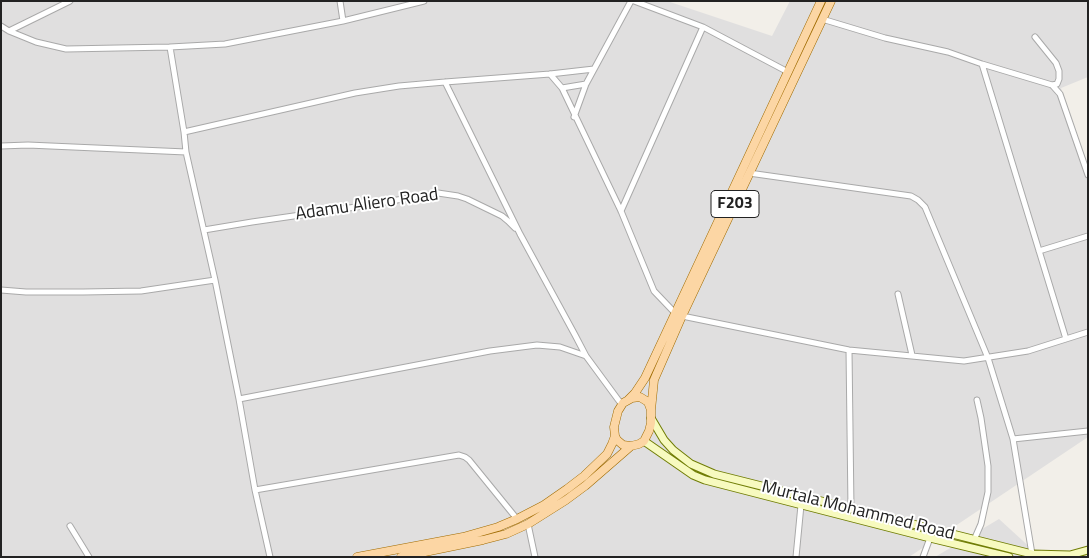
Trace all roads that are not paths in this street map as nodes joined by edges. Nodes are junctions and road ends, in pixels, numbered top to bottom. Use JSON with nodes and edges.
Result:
{"nodes":[{"id":1,"x":70,"y":1,"type":"edge"},
{"id":2,"x":340,"y":1,"type":"edge"},
{"id":3,"x":424,"y":1,"type":"edge"},
{"id":4,"x":633,"y":1,"type":"edge"},
{"id":5,"x":821,"y":1,"type":"edge"},
{"id":6,"x":830,"y":1,"type":"edge"},
{"id":7,"x":822,"y":19,"type":"junction"},
{"id":8,"x":343,"y":21,"type":"junction"},
{"id":9,"x":1,"y":26,"type":"edge"},
{"id":10,"x":703,"y":27,"type":"junction"},
{"id":11,"x":9,"y":31,"type":"junction"},
{"id":12,"x":1035,"y":37,"type":"dead end"},
{"id":13,"x":170,"y":47,"type":"junction"},
{"id":14,"x":982,"y":64,"type":"junction"},
{"id":15,"x":594,"y":69,"type":"junction"},
{"id":16,"x":788,"y":72,"type":"junction"},
{"id":17,"x":550,"y":74,"type":"junction"},
{"id":18,"x":445,"y":82,"type":"junction"},
{"id":19,"x":586,"y":84,"type":"junction"},
{"id":20,"x":1052,"y":85,"type":"junction"},
{"id":21,"x":562,"y":88,"type":"junction"},
{"id":22,"x":574,"y":117,"type":"junction"},
{"id":23,"x":184,"y":132,"type":"junction"},
{"id":24,"x":1,"y":146,"type":"edge"},
{"id":25,"x":186,"y":152,"type":"junction"},
{"id":26,"x":750,"y":173,"type":"junction"},
{"id":27,"x":1088,"y":175,"type":"edge"},
{"id":28,"x":620,"y":211,"type":"junction"},
{"id":29,"x":204,"y":230,"type":"junction"},
{"id":30,"x":520,"y":234,"type":"junction"},
{"id":31,"x":1088,"y":236,"type":"edge"},
{"id":32,"x":1039,"y":251,"type":"junction"},
{"id":33,"x":215,"y":280,"type":"junction"},
{"id":34,"x":1,"y":290,"type":"edge"},
{"id":35,"x":898,"y":294,"type":"dead end"},
{"id":36,"x":679,"y":314,"type":"junction"},
{"id":37,"x":1088,"y":332,"type":"edge"},
{"id":38,"x":1066,"y":339,"type":"junction"},
{"id":39,"x":849,"y":350,"type":"junction"},
{"id":40,"x":912,"y":355,"type":"junction"},
{"id":41,"x":586,"y":356,"type":"junction"},
{"id":42,"x":988,"y":358,"type":"junction"},
{"id":43,"x":239,"y":399,"type":"junction"},
{"id":44,"x":977,"y":400,"type":"dead end"},
{"id":45,"x":625,"y":402,"type":"junction"},
{"id":46,"x":651,"y":414,"type":"junction"},
{"id":47,"x":1088,"y":431,"type":"edge"},
{"id":48,"x":614,"y":436,"type":"junction"},
{"id":49,"x":1013,"y":439,"type":"junction"},
{"id":50,"x":644,"y":441,"type":"junction"},
{"id":51,"x":631,"y":446,"type":"junction"},
{"id":52,"x":255,"y":490,"type":"junction"},
{"id":53,"x":801,"y":505,"type":"junction"},
{"id":54,"x":851,"y":509,"type":"junction"},
{"id":55,"x":518,"y":519,"type":"junction"},
{"id":56,"x":528,"y":524,"type":"junction"},
{"id":57,"x":70,"y":526,"type":"dead end"},
{"id":58,"x":930,"y":538,"type":"junction"},
{"id":59,"x":974,"y":540,"type":"junction"},
{"id":60,"x":1088,"y":550,"type":"edge"},
{"id":61,"x":1016,"y":554,"type":"edge"},
{"id":62,"x":1032,"y":554,"type":"junction"},
{"id":63,"x":990,"y":555,"type":"edge"},
{"id":64,"x":89,"y":557,"type":"edge"},
{"id":65,"x":270,"y":557,"type":"edge"},
{"id":66,"x":357,"y":557,"type":"edge"},
{"id":67,"x":401,"y":557,"type":"edge"},
{"id":68,"x":535,"y":557,"type":"edge"},
{"id":69,"x":796,"y":557,"type":"edge"},
{"id":70,"x":923,"y":557,"type":"edge"},
{"id":71,"x":1009,"y":557,"type":"edge"}],
"edges":[{"from":1,"to":11,"type":"street"},
{"from":2,"to":8,"type":"street"},
{"from":3,"to":8,"type":"street"},
{"from":4,"to":10,"type":"street"},
{"from":4,"to":15,"type":"street"},
{"from":5,"to":16,"type":"main road","number":"F203"},
{"from":6,"to":7,"type":"main road","number":"F203"},
{"from":7,"to":14,"type":"street"},
{"from":7,"to":26,"type":"main road","number":"F203"},
{"from":8,"to":13,"type":"street"},
{"from":9,"to":11,"type":"street"},
{"from":10,"to":16,"type":"street"},
{"from":10,"to":28,"type":"street"},
{"from":11,"to":13,"type":"street"},
{"from":12,"to":20,"type":"street"},
{"from":13,"to":23,"type":"street"},
{"from":14,"to":20,"type":"street"},
{"from":14,"to":32,"type":"street"},
{"from":15,"to":17,"type":"street"},
{"from":15,"to":19,"type":"street"},
{"from":16,"to":36,"type":"main road","number":"F203"},
{"from":17,"to":18,"type":"street"},
{"from":17,"to":21,"type":"street"},
{"from":18,"to":23,"type":"street"},
{"from":18,"to":30,"type":"street"},
{"from":19,"to":21,"type":"street"},
{"from":19,"to":22,"type":"street"},
{"from":20,"to":27,"type":"street"},
{"from":21,"to":22,"type":"street"},
{"from":22,"to":28,"type":"street"},
{"from":23,"to":25,"type":"street"},
{"from":24,"to":25,"type":"street"},
{"from":25,"to":29,"type":"street"},
{"from":26,"to":36,"type":"main road","number":"F203"},
{"from":26,"to":42,"type":"street"},
{"from":28,"to":36,"type":"street"},
{"from":29,"to":30,"type":"street","name":"Adamu Aliero Road"},
{"from":29,"to":33,"type":"street"},
{"from":30,"to":41,"type":"street"},
{"from":31,"to":32,"type":"street"},
{"from":32,"to":38,"type":"street"},
{"from":33,"to":34,"type":"street"},
{"from":33,"to":43,"type":"street"},
{"from":35,"to":40,"type":"street"},
{"from":36,"to":39,"type":"street"},
{"from":36,"to":45,"type":"main road","number":"F203"},
{"from":36,"to":46,"type":"main road","number":"F203"},
{"from":37,"to":38,"type":"street"},
{"from":38,"to":42,"type":"street"},
{"from":39,"to":40,"type":"street"},
{"from":39,"to":54,"type":"street"},
{"from":40,"to":42,"type":"street"},
{"from":41,"to":43,"type":"street"},
{"from":41,"to":45,"type":"street"},
{"from":42,"to":49,"type":"street"},
{"from":43,"to":52,"type":"street"},
{"from":44,"to":59,"type":"street"},
{"from":45,"to":46,"type":"main road"},
{"from":45,"to":48,"type":"main road"},
{"from":46,"to":50,"type":"main road"},
{"from":46,"to":54,"type":"main road","name":"Murtala Mohammed Road"},
{"from":47,"to":49,"type":"street"},
{"from":48,"to":51,"type":"main road"},
{"from":48,"to":55,"type":"main road"},
{"from":49,"to":62,"type":"street"},
{"from":50,"to":51,"type":"main road"},
{"from":50,"to":53,"type":"main road","name":"Murtala Mohammed Road"},
{"from":51,"to":56,"type":"main road"},
{"from":52,"to":55,"type":"street"},
{"from":52,"to":65,"type":"street"},
{"from":53,"to":58,"type":"main road","name":"Murtala Mohammed Road"},
{"from":53,"to":69,"type":"street"},
{"from":54,"to":59,"type":"main road","name":"Murtala Mohammed Road"},
{"from":55,"to":66,"type":"main road"},
{"from":56,"to":67,"type":"main road"},
{"from":56,"to":68,"type":"street"},
{"from":57,"to":64,"type":"street"},
{"from":58,"to":63,"type":"main road","name":"Murtala Mohammed Road"},
{"from":58,"to":70,"type":"street"},
{"from":59,"to":61,"type":"main road","name":"Murtala Mohammed Road"},
{"from":60,"to":62,"type":"main road","name":"Murtala Mohammed Road"},
{"from":61,"to":62,"type":"main road","name":"Murtala Mohammed Road"},
{"from":63,"to":71,"type":"main road","name":"Murtala Mohammed Road"}]}
